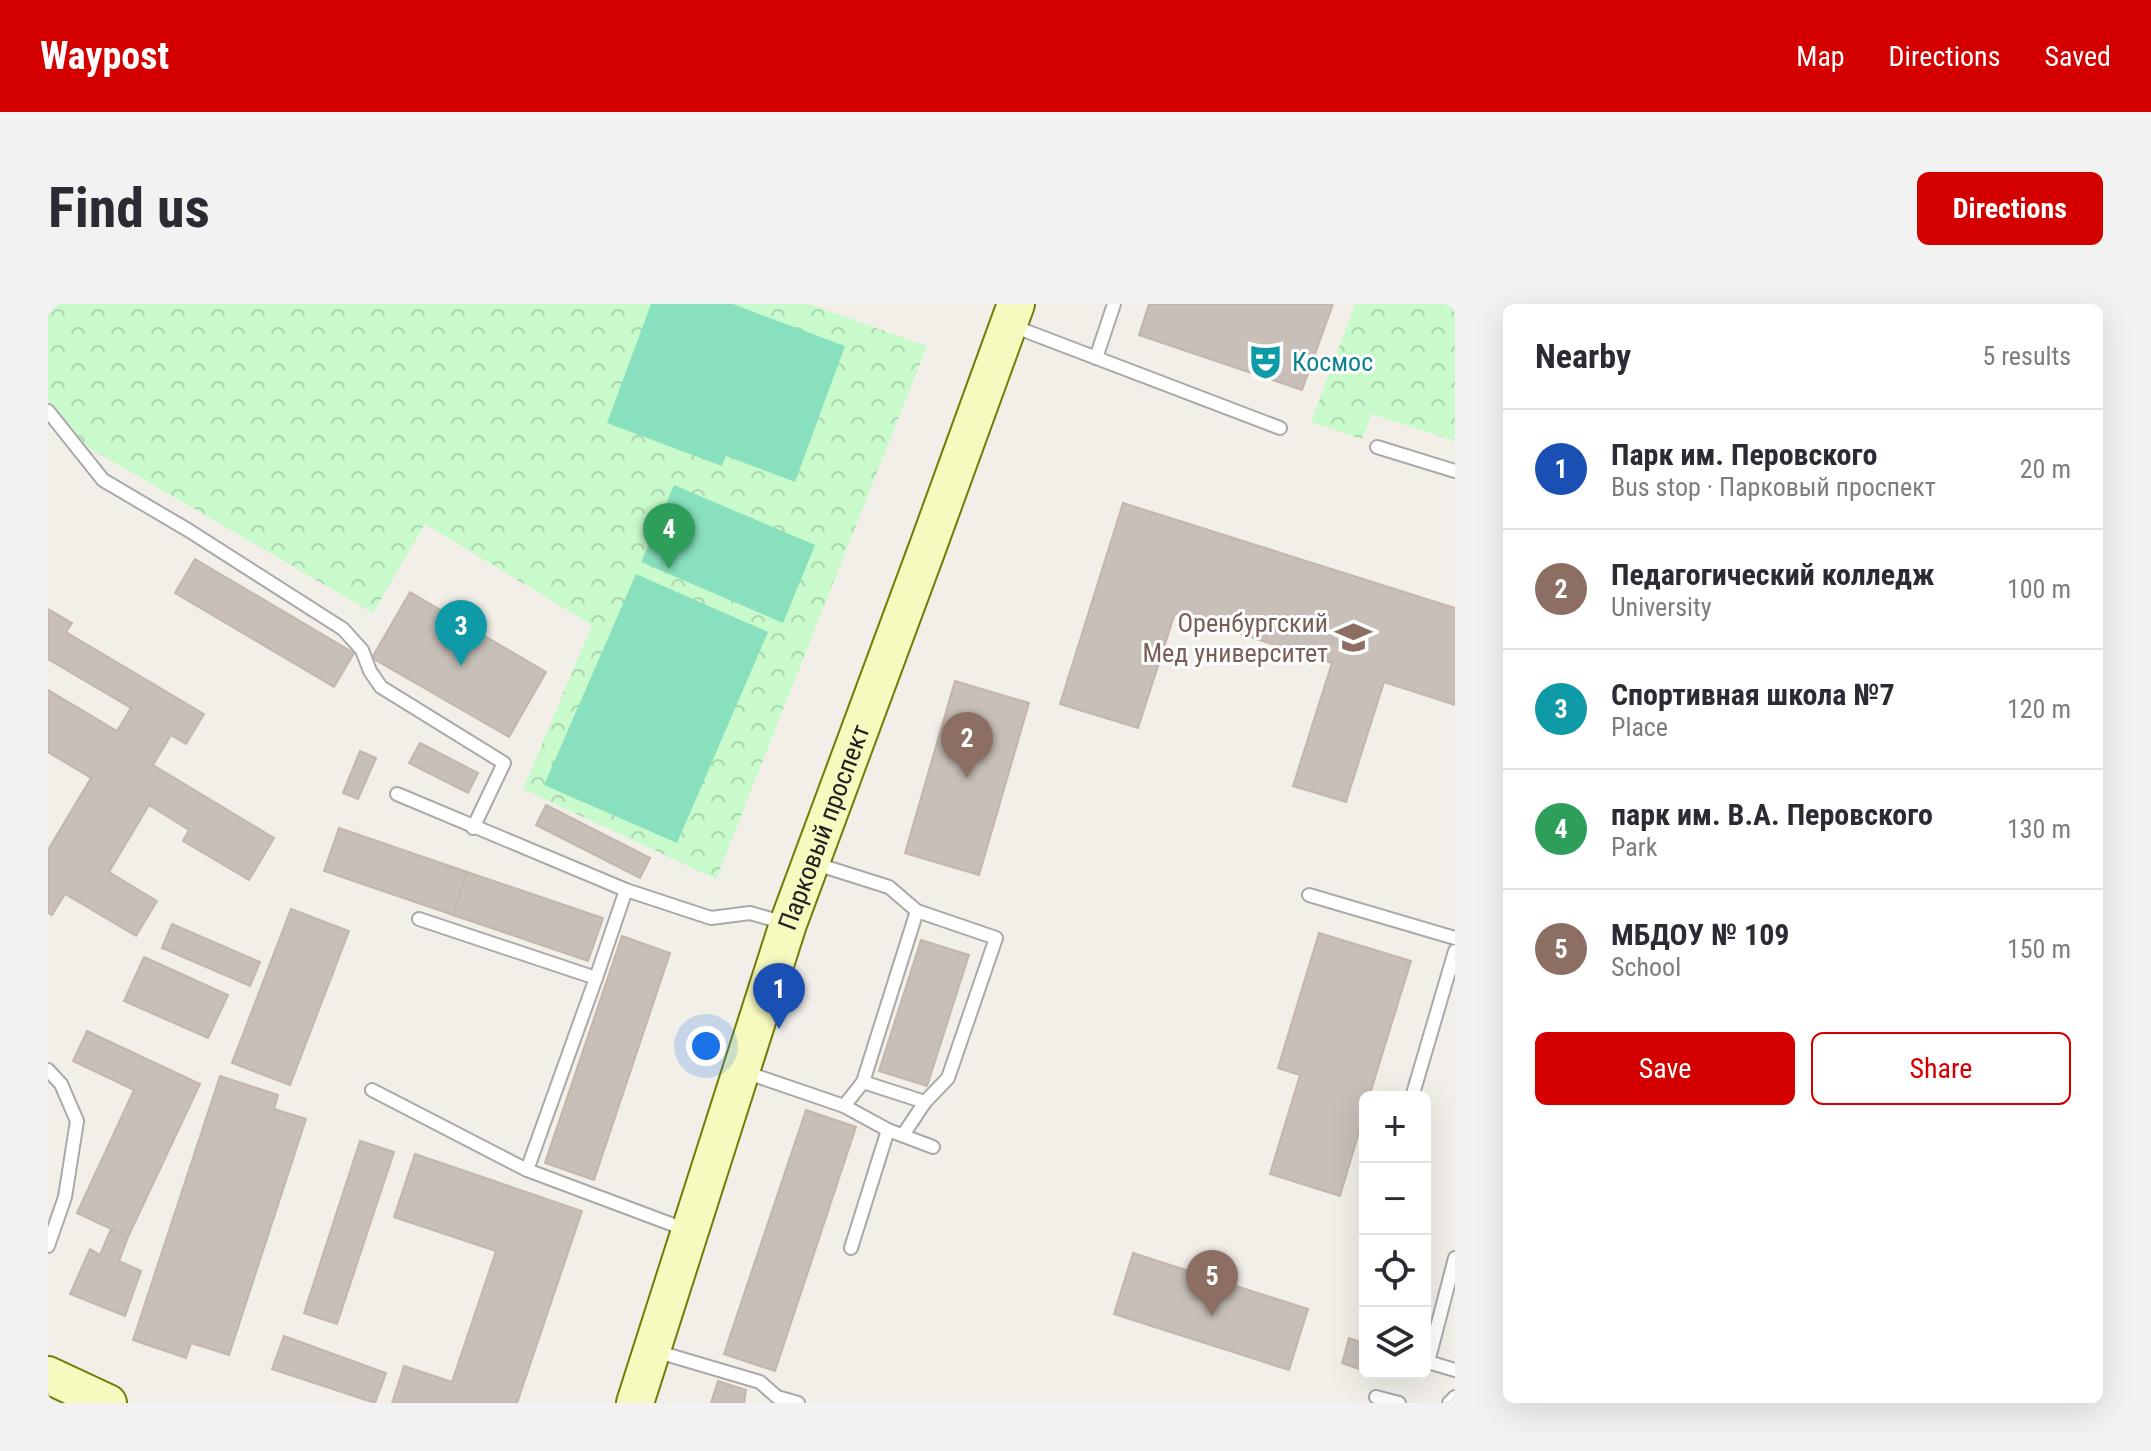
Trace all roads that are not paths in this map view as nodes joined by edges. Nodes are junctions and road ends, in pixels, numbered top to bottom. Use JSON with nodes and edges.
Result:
{"nodes":[{"id":1,"x":1114,"y":304,"type":"edge"},
{"id":2,"x":1012,"y":314,"type":"edge"},
{"id":3,"x":1096,"y":358,"type":"junction"},
{"id":4,"x":48,"y":411,"type":"edge"},
{"id":5,"x":1280,"y":428,"type":"dead end"},
{"id":6,"x":1377,"y":447,"type":"dead end"},
{"id":7,"x":1455,"y":471,"type":"edge"},
{"id":8,"x":397,"y":794,"type":"dead end"},
{"id":9,"x":473,"y":828,"type":"junction"},
{"id":10,"x":811,"y":862,"type":"junction"},
{"id":11,"x":626,"y":890,"type":"junction"},
{"id":12,"x":1309,"y":895,"type":"dead end"},
{"id":13,"x":917,"y":911,"type":"junction"},
{"id":14,"x":419,"y":919,"type":"dead end"},
{"id":15,"x":788,"y":924,"type":"junction"},
{"id":16,"x":1455,"y":938,"type":"edge"},
{"id":17,"x":1455,"y":951,"type":"edge"},
{"id":18,"x":596,"y":978,"type":"junction"},
{"id":19,"x":48,"y":1070,"type":"edge"},
{"id":20,"x":742,"y":1071,"type":"junction"},
{"id":21,"x":863,"y":1082,"type":"junction"},
{"id":22,"x":372,"y":1090,"type":"dead end"},
{"id":23,"x":1414,"y":1091,"type":"edge"},
{"id":24,"x":925,"y":1102,"type":"junction"},
{"id":25,"x":844,"y":1106,"type":"junction"},
{"id":26,"x":888,"y":1130,"type":"junction"},
{"id":27,"x":903,"y":1135,"type":"junction"},
{"id":28,"x":933,"y":1147,"type":"dead end"},
{"id":29,"x":527,"y":1170,"type":"junction"},
{"id":30,"x":690,"y":1231,"type":"junction"},
{"id":31,"x":48,"y":1246,"type":"edge"},
{"id":32,"x":851,"y":1248,"type":"dead end"},
{"id":33,"x":1455,"y":1258,"type":"edge"},
{"id":34,"x":652,"y":1350,"type":"junction"},
{"id":35,"x":1455,"y":1370,"type":"edge"},
{"id":36,"x":48,"y":1375,"type":"edge"},
{"id":37,"x":1376,"y":1397,"type":"dead end"},
{"id":38,"x":1455,"y":1397,"type":"edge"},
{"id":39,"x":108,"y":1403,"type":"edge"},
{"id":40,"x":635,"y":1403,"type":"edge"},
{"id":41,"x":798,"y":1403,"type":"edge"},
{"id":42,"x":1399,"y":1403,"type":"edge"},
{"id":43,"x":1449,"y":1403,"type":"edge"}],
"edges":[{"from":1,"to":3,"type":"lane"},
{"from":2,"to":3,"type":"lane"},
{"from":2,"to":10,"type":"main road","name":"Парковый проспект"},
{"from":3,"to":5,"type":"lane"},
{"from":4,"to":9,"type":"lane"},
{"from":6,"to":7,"type":"lane"},
{"from":8,"to":9,"type":"lane"},
{"from":9,"to":11,"type":"lane"},
{"from":10,"to":13,"type":"lane"},
{"from":10,"to":15,"type":"main road","name":"Парковый проспект"},
{"from":11,"to":15,"type":"lane"},
{"from":11,"to":18,"type":"lane"},
{"from":12,"to":16,"type":"lane"},
{"from":13,"to":21,"type":"lane"},
{"from":13,"to":24,"type":"lane"},
{"from":14,"to":18,"type":"lane"},
{"from":15,"to":20,"type":"main road","name":"Парковый проспект"},
{"from":17,"to":23,"type":"lane"},
{"from":18,"to":29,"type":"lane"},
{"from":19,"to":31,"type":"lane"},
{"from":20,"to":25,"type":"lane"},
{"from":20,"to":30,"type":"main road","name":"Парковый проспект"},
{"from":21,"to":24,"type":"lane"},
{"from":21,"to":25,"type":"lane"},
{"from":22,"to":29,"type":"lane"},
{"from":24,"to":27,"type":"lane"},
{"from":25,"to":26,"type":"lane"},
{"from":26,"to":27,"type":"lane"},
{"from":26,"to":32,"type":"lane"},
{"from":27,"to":28,"type":"lane"},
{"from":29,"to":30,"type":"lane"},
{"from":30,"to":34,"type":"main road","name":"Парковый проспект"},
{"from":33,"to":35,"type":"lane"},
{"from":34,"to":40,"type":"main road","name":"Парковый проспект"},
{"from":34,"to":41,"type":"lane"},
{"from":36,"to":39,"type":"main road"},
{"from":37,"to":42,"type":"lane"},
{"from":38,"to":43,"type":"lane"}]}
